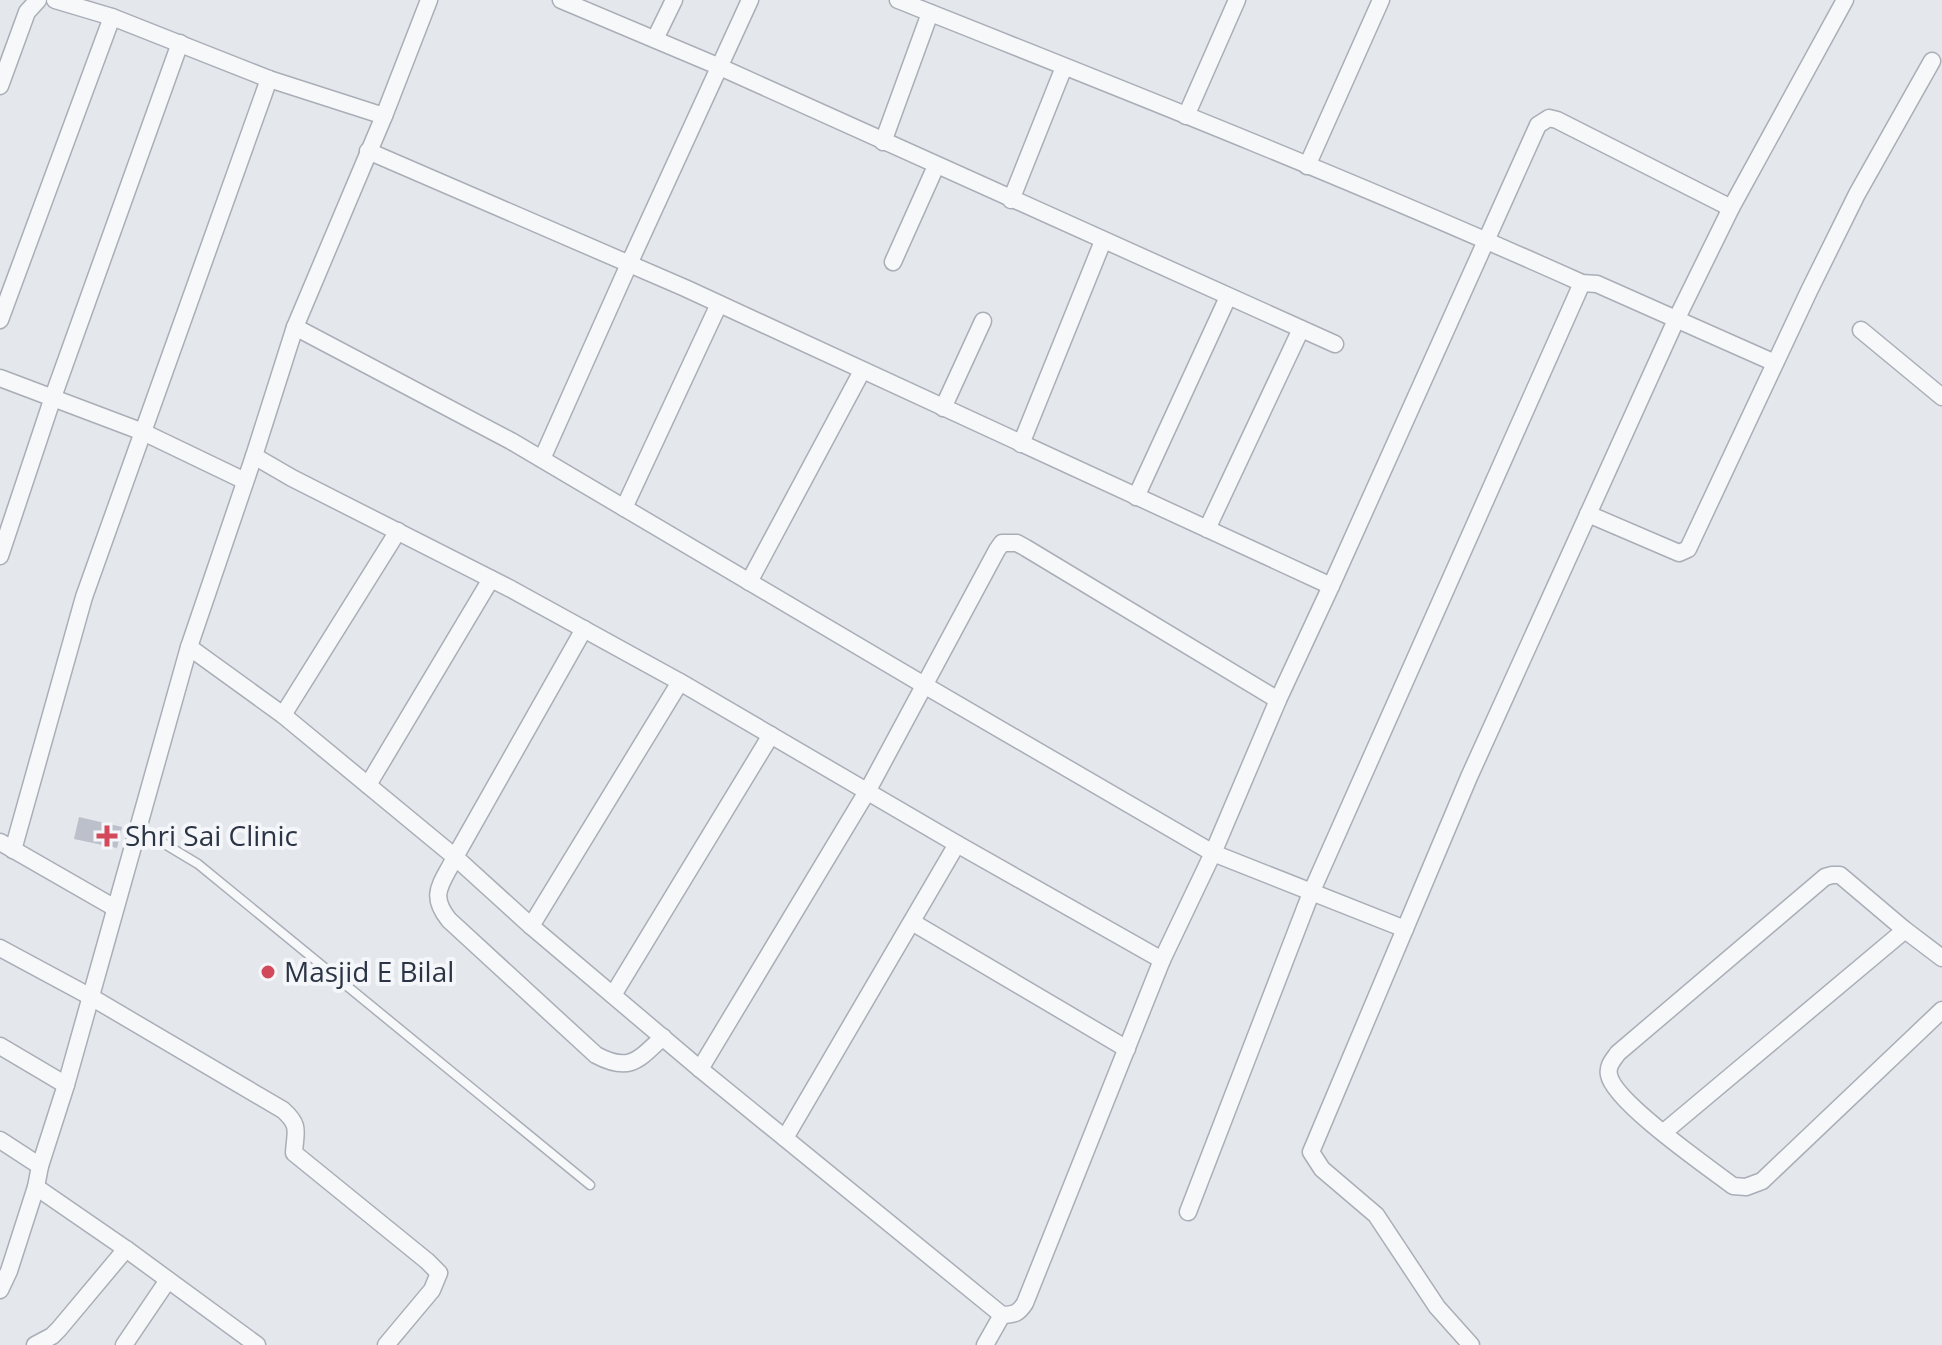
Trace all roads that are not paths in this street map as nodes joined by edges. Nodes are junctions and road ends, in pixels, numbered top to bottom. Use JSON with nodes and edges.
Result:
{"nodes":[{"id":1,"x":38,"y":0,"type":"edge"},
{"id":2,"x":55,"y":0,"type":"edge"},
{"id":3,"x":429,"y":0,"type":"edge"},
{"id":4,"x":561,"y":0,"type":"edge"},
{"id":5,"x":674,"y":0,"type":"edge"},
{"id":6,"x":750,"y":0,"type":"edge"},
{"id":7,"x":898,"y":0,"type":"edge"},
{"id":8,"x":1237,"y":0,"type":"edge"},
{"id":9,"x":1381,"y":0,"type":"edge"},
{"id":10,"x":1845,"y":0,"type":"edge"},
{"id":11,"x":923,"y":7,"type":"edge"},
{"id":12,"x":112,"y":17,"type":"junction"},
{"id":13,"x":655,"y":39,"type":"junction"},
{"id":14,"x":180,"y":43,"type":"junction"},
{"id":15,"x":1932,"y":61,"type":"dead end"},
{"id":16,"x":720,"y":67,"type":"junction"},
{"id":17,"x":1064,"y":67,"type":"junction"},
{"id":18,"x":269,"y":79,"type":"junction"},
{"id":19,"x":0,"y":86,"type":"edge"},
{"id":20,"x":384,"y":116,"type":"junction"},
{"id":21,"x":1186,"y":116,"type":"junction"},
{"id":22,"x":883,"y":142,"type":"junction"},
{"id":23,"x":368,"y":151,"type":"junction"},
{"id":24,"x":936,"y":166,"type":"junction"},
{"id":25,"x":1307,"y":166,"type":"junction"},
{"id":26,"x":1011,"y":200,"type":"junction"},
{"id":27,"x":1731,"y":208,"type":"junction"},
{"id":28,"x":1486,"y":240,"type":"junction"},
{"id":29,"x":1103,"y":241,"type":"junction"},
{"id":30,"x":893,"y":262,"type":"dead end"},
{"id":31,"x":629,"y":264,"type":"junction"},
{"id":32,"x":1582,"y":283,"type":"junction"},
{"id":33,"x":1228,"y":297,"type":"junction"},
{"id":34,"x":719,"y":304,"type":"junction"},
{"id":35,"x":0,"y":320,"type":"edge"},
{"id":36,"x":1676,"y":320,"type":"junction"},
{"id":37,"x":983,"y":321,"type":"dead end"},
{"id":38,"x":295,"y":327,"type":"junction"},
{"id":39,"x":1301,"y":329,"type":"junction"},
{"id":40,"x":1861,"y":330,"type":"dead end"},
{"id":41,"x":1335,"y":344,"type":"dead end"},
{"id":42,"x":1775,"y":363,"type":"junction"},
{"id":43,"x":862,"y":371,"type":"junction"},
{"id":44,"x":0,"y":378,"type":"edge"},
{"id":45,"x":53,"y":397,"type":"junction"},
{"id":46,"x":1942,"y":397,"type":"edge"},
{"id":47,"x":943,"y":408,"type":"junction"},
{"id":48,"x":143,"y":432,"type":"junction"},
{"id":49,"x":1021,"y":444,"type":"junction"},
{"id":50,"x":254,"y":456,"type":"junction"},
{"id":51,"x":542,"y":459,"type":"junction"},
{"id":52,"x":245,"y":481,"type":"junction"},
{"id":53,"x":1136,"y":497,"type":"junction"},
{"id":54,"x":624,"y":508,"type":"junction"},
{"id":55,"x":1588,"y":514,"type":"junction"},
{"id":56,"x":1207,"y":529,"type":"junction"},
{"id":57,"x":398,"y":531,"type":"junction"},
{"id":58,"x":0,"y":556,"type":"edge"},
{"id":59,"x":491,"y":579,"type":"junction"},
{"id":60,"x":749,"y":582,"type":"junction"},
{"id":61,"x":1331,"y":586,"type":"junction"},
{"id":62,"x":584,"y":629,"type":"junction"},
{"id":63,"x":189,"y":647,"type":"junction"},
{"id":64,"x":680,"y":682,"type":"junction"},
{"id":65,"x":924,"y":685,"type":"junction"},
{"id":66,"x":1278,"y":700,"type":"junction"},
{"id":67,"x":283,"y":715,"type":"junction"},
{"id":68,"x":771,"y":735,"type":"junction"},
{"id":69,"x":368,"y":785,"type":"junction"},
{"id":70,"x":868,"y":790,"type":"junction"},
{"id":71,"x":138,"y":828,"type":"junction"},
{"id":72,"x":957,"y":844,"type":"junction"},
{"id":73,"x":7,"y":846,"type":"edge"},
{"id":74,"x":1213,"y":853,"type":"junction"},
{"id":75,"x":455,"y":857,"type":"junction"},
{"id":76,"x":1311,"y":893,"type":"junction"},
{"id":77,"x":115,"y":908,"type":"junction"},
{"id":78,"x":912,"y":922,"type":"junction"},
{"id":79,"x":531,"y":926,"type":"junction"},
{"id":80,"x":1405,"y":929,"type":"junction"},
{"id":81,"x":1905,"y":930,"type":"junction"},
{"id":82,"x":0,"y":948,"type":"edge"},
{"id":83,"x":1942,"y":958,"type":"edge"},
{"id":84,"x":1162,"y":960,"type":"junction"},
{"id":85,"x":613,"y":995,"type":"junction"},
{"id":86,"x":91,"y":997,"type":"junction"},
{"id":87,"x":1942,"y":1010,"type":"edge"},
{"id":88,"x":663,"y":1037,"type":"junction"},
{"id":89,"x":0,"y":1046,"type":"edge"},
{"id":90,"x":1127,"y":1049,"type":"junction"},
{"id":91,"x":700,"y":1069,"type":"junction"},
{"id":92,"x":66,"y":1085,"type":"junction"},
{"id":93,"x":1664,"y":1132,"type":"junction"},
{"id":94,"x":785,"y":1138,"type":"junction"},
{"id":95,"x":0,"y":1140,"type":"edge"},
{"id":96,"x":40,"y":1166,"type":"junction"},
{"id":97,"x":590,"y":1185,"type":"dead end"},
{"id":98,"x":36,"y":1187,"type":"junction"},
{"id":99,"x":1188,"y":1212,"type":"dead end"},
{"id":100,"x":126,"y":1249,"type":"junction"},
{"id":101,"x":4,"y":1268,"type":"edge"},
{"id":102,"x":168,"y":1280,"type":"junction"},
{"id":103,"x":0,"y":1290,"type":"edge"},
{"id":104,"x":1002,"y":1315,"type":"junction"},
{"id":105,"x":35,"y":1345,"type":"edge"},
{"id":106,"x":124,"y":1345,"type":"edge"},
{"id":107,"x":257,"y":1345,"type":"edge"},
{"id":108,"x":386,"y":1345,"type":"edge"},
{"id":109,"x":985,"y":1345,"type":"edge"},
{"id":110,"x":1471,"y":1345,"type":"edge"}],
"edges":[{"from":1,"to":19,"type":"street"},
{"from":2,"to":12,"type":"street"},
{"from":3,"to":20,"type":"street"},
{"from":4,"to":13,"type":"street"},
{"from":5,"to":13,"type":"street"},
{"from":6,"to":16,"type":"street"},
{"from":7,"to":11,"type":"street"},
{"from":8,"to":21,"type":"street"},
{"from":9,"to":25,"type":"street"},
{"from":10,"to":27,"type":"street"},
{"from":11,"to":17,"type":"street"},
{"from":11,"to":22,"type":"street"},
{"from":12,"to":14,"type":"street"},
{"from":12,"to":35,"type":"street"},
{"from":13,"to":16,"type":"street"},
{"from":14,"to":18,"type":"street"},
{"from":14,"to":45,"type":"street"},
{"from":15,"to":42,"type":"street"},
{"from":16,"to":22,"type":"street"},
{"from":16,"to":31,"type":"street"},
{"from":17,"to":21,"type":"street"},
{"from":17,"to":26,"type":"street"},
{"from":18,"to":20,"type":"street"},
{"from":18,"to":48,"type":"street"},
{"from":20,"to":23,"type":"street"},
{"from":21,"to":25,"type":"street"},
{"from":22,"to":24,"type":"street"},
{"from":23,"to":31,"type":"street"},
{"from":23,"to":38,"type":"street"},
{"from":24,"to":26,"type":"street"},
{"from":24,"to":30,"type":"street"},
{"from":25,"to":28,"type":"street"},
{"from":26,"to":29,"type":"street"},
{"from":27,"to":28,"type":"street"},
{"from":27,"to":36,"type":"street"},
{"from":28,"to":32,"type":"street"},
{"from":28,"to":61,"type":"street"},
{"from":29,"to":33,"type":"street"},
{"from":29,"to":49,"type":"street"},
{"from":31,"to":34,"type":"street"},
{"from":31,"to":51,"type":"street"},
{"from":32,"to":36,"type":"street"},
{"from":32,"to":76,"type":"street"},
{"from":33,"to":39,"type":"street"},
{"from":33,"to":53,"type":"street"},
{"from":34,"to":43,"type":"street"},
{"from":34,"to":54,"type":"street"},
{"from":36,"to":42,"type":"street"},
{"from":36,"to":55,"type":"street"},
{"from":37,"to":47,"type":"street"},
{"from":38,"to":50,"type":"street"},
{"from":38,"to":51,"type":"street"},
{"from":39,"to":41,"type":"street"},
{"from":39,"to":56,"type":"street"},
{"from":40,"to":46,"type":"street"},
{"from":42,"to":55,"type":"street"},
{"from":43,"to":47,"type":"street"},
{"from":43,"to":60,"type":"street"},
{"from":44,"to":45,"type":"street"},
{"from":45,"to":48,"type":"street"},
{"from":45,"to":58,"type":"street"},
{"from":47,"to":49,"type":"street"},
{"from":48,"to":52,"type":"street"},
{"from":48,"to":73,"type":"street"},
{"from":49,"to":53,"type":"street"},
{"from":50,"to":52,"type":"street"},
{"from":50,"to":57,"type":"street"},
{"from":51,"to":54,"type":"street"},
{"from":52,"to":63,"type":"street"},
{"from":53,"to":56,"type":"street"},
{"from":54,"to":60,"type":"street"},
{"from":55,"to":80,"type":"street"},
{"from":56,"to":61,"type":"street"},
{"from":57,"to":59,"type":"street"},
{"from":57,"to":67,"type":"street"},
{"from":59,"to":62,"type":"street"},
{"from":59,"to":69,"type":"street"},
{"from":60,"to":65,"type":"street"},
{"from":61,"to":66,"type":"street"},
{"from":62,"to":64,"type":"street"},
{"from":62,"to":75,"type":"street"},
{"from":63,"to":67,"type":"street"},
{"from":63,"to":71,"type":"street"},
{"from":64,"to":68,"type":"street"},
{"from":64,"to":79,"type":"street"},
{"from":65,"to":66,"type":"street"},
{"from":65,"to":70,"type":"street"},
{"from":65,"to":74,"type":"street"},
{"from":66,"to":74,"type":"street"},
{"from":67,"to":69,"type":"street"},
{"from":68,"to":70,"type":"street"},
{"from":68,"to":85,"type":"street"},
{"from":69,"to":75,"type":"street"},
{"from":70,"to":72,"type":"street"},
{"from":70,"to":91,"type":"street"},
{"from":71,"to":77,"type":"street"},
{"from":71,"to":97,"type":"lane"},
{"from":72,"to":78,"type":"street"},
{"from":72,"to":84,"type":"street"},
{"from":73,"to":77,"type":"street"},
{"from":74,"to":76,"type":"street"},
{"from":74,"to":84,"type":"street"},
{"from":75,"to":79,"type":"street"},
{"from":75,"to":88,"type":"street"},
{"from":76,"to":80,"type":"street"},
{"from":76,"to":99,"type":"street"},
{"from":77,"to":86,"type":"street"},
{"from":78,"to":90,"type":"street"},
{"from":78,"to":94,"type":"street"},
{"from":79,"to":85,"type":"street"},
{"from":80,"to":110,"type":"street"},
{"from":81,"to":83,"type":"street"},
{"from":81,"to":93,"type":"street"},
{"from":81,"to":93,"type":"street"},
{"from":82,"to":86,"type":"street"},
{"from":84,"to":90,"type":"street"},
{"from":85,"to":88,"type":"street"},
{"from":86,"to":92,"type":"street"},
{"from":86,"to":108,"type":"street"},
{"from":87,"to":93,"type":"street"},
{"from":88,"to":91,"type":"street"},
{"from":89,"to":92,"type":"street"},
{"from":90,"to":104,"type":"street"},
{"from":91,"to":94,"type":"street"},
{"from":92,"to":96,"type":"street"},
{"from":94,"to":104,"type":"street"},
{"from":95,"to":96,"type":"street"},
{"from":96,"to":98,"type":"street"},
{"from":98,"to":100,"type":"street"},
{"from":98,"to":101,"type":"street"},
{"from":100,"to":102,"type":"street"},
{"from":100,"to":105,"type":"street"},
{"from":101,"to":103,"type":"street"},
{"from":102,"to":106,"type":"street"},
{"from":102,"to":107,"type":"street"},
{"from":104,"to":109,"type":"street"}]}
